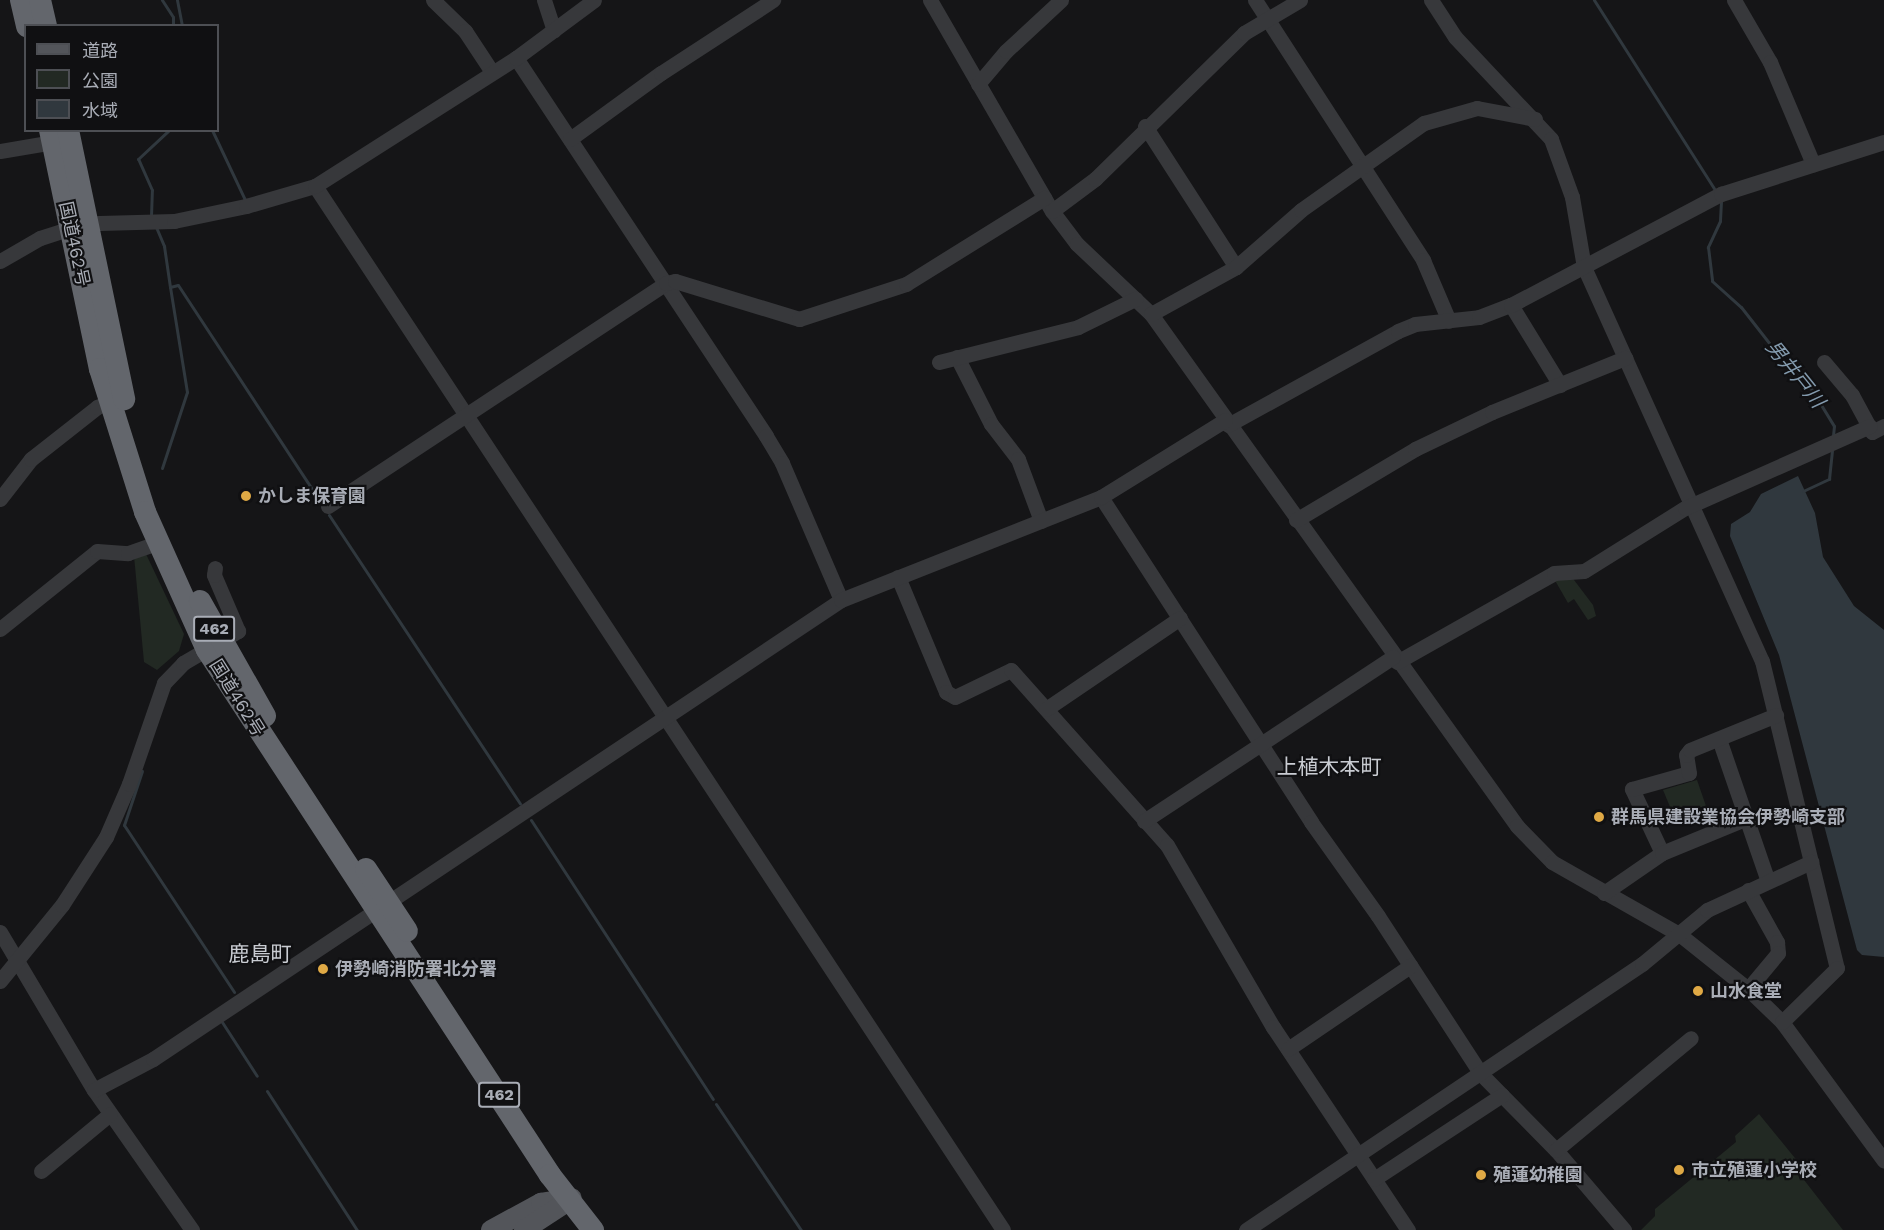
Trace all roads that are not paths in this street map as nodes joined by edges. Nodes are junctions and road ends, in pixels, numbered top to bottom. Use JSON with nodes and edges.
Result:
{"nodes":[{"id":1,"x":21,"y":0,"type":"edge"},
{"id":2,"x":40,"y":0,"type":"edge"},
{"id":3,"x":433,"y":0,"type":"edge"},
{"id":4,"x":544,"y":0,"type":"edge"},
{"id":5,"x":594,"y":0,"type":"edge"},
{"id":6,"x":773,"y":0,"type":"edge"},
{"id":7,"x":930,"y":0,"type":"edge"},
{"id":8,"x":1061,"y":0,"type":"edge"},
{"id":9,"x":1255,"y":0,"type":"edge"},
{"id":10,"x":1300,"y":0,"type":"edge"},
{"id":11,"x":1431,"y":0,"type":"edge"},
{"id":12,"x":1734,"y":0,"type":"edge"},
{"id":13,"x":1267,"y":18,"type":"junction"},
{"id":14,"x":27,"y":24,"type":"edge"},
{"id":15,"x":45,"y":24,"type":"edge"},
{"id":16,"x":554,"y":30,"type":"junction"},
{"id":17,"x":516,"y":58,"type":"junction"},
{"id":18,"x":492,"y":72,"type":"junction"},
{"id":19,"x":978,"y":84,"type":"junction"},
{"id":20,"x":1534,"y":119,"type":"junction"},
{"id":21,"x":1145,"y":126,"type":"junction"},
{"id":22,"x":57,"y":134,"type":"edge"},
{"id":23,"x":570,"y":139,"type":"junction"},
{"id":24,"x":1884,"y":142,"type":"edge"},
{"id":25,"x":0,"y":151,"type":"edge"},
{"id":26,"x":1813,"y":164,"type":"junction"},
{"id":27,"x":1362,"y":166,"type":"junction"},
{"id":28,"x":315,"y":186,"type":"junction"},
{"id":29,"x":1044,"y":198,"type":"junction"},
{"id":30,"x":1052,"y":211,"type":"junction"},
{"id":31,"x":80,"y":226,"type":"junction"},
{"id":32,"x":0,"y":261,"type":"edge"},
{"id":33,"x":1236,"y":267,"type":"junction"},
{"id":34,"x":1584,"y":267,"type":"junction"},
{"id":35,"x":666,"y":283,"type":"junction"},
{"id":36,"x":1135,"y":299,"type":"junction"},
{"id":37,"x":1511,"y":305,"type":"junction"},
{"id":38,"x":1151,"y":314,"type":"junction"},
{"id":39,"x":1449,"y":321,"type":"junction"},
{"id":40,"x":957,"y":357,"type":"junction"},
{"id":41,"x":1625,"y":358,"type":"junction"},
{"id":42,"x":939,"y":362,"type":"dead end"},
{"id":43,"x":1824,"y":362,"type":"dead end"},
{"id":44,"x":1560,"y":385,"type":"junction"},
{"id":45,"x":111,"y":402,"type":"junction"},
{"id":46,"x":464,"y":415,"type":"junction"},
{"id":47,"x":1227,"y":423,"type":"junction"},
{"id":48,"x":1877,"y":426,"type":"edge"},
{"id":49,"x":1101,"y":497,"type":"junction"},
{"id":50,"x":0,"y":499,"type":"edge"},
{"id":51,"x":1692,"y":505,"type":"junction"},
{"id":52,"x":328,"y":506,"type":"dead end"},
{"id":53,"x":1296,"y":520,"type":"junction"},
{"id":54,"x":1041,"y":521,"type":"junction"},
{"id":55,"x":157,"y":543,"type":"junction"},
{"id":56,"x":215,"y":568,"type":"dead end"},
{"id":57,"x":898,"y":577,"type":"junction"},
{"id":58,"x":841,"y":600,"type":"junction"},
{"id":59,"x":1180,"y":618,"type":"junction"},
{"id":60,"x":0,"y":628,"type":"edge"},
{"id":61,"x":214,"y":646,"type":"junction"},
{"id":62,"x":1395,"y":660,"type":"junction"},
{"id":63,"x":1046,"y":709,"type":"junction"},
{"id":64,"x":1776,"y":715,"type":"junction"},
{"id":65,"x":665,"y":718,"type":"junction"},
{"id":66,"x":1719,"y":739,"type":"junction"},
{"id":67,"x":1262,"y":743,"type":"junction"},
{"id":68,"x":1745,"y":819,"type":"junction"},
{"id":69,"x":1144,"y":820,"type":"junction"},
{"id":70,"x":1662,"y":853,"type":"junction"},
{"id":71,"x":1811,"y":862,"type":"junction"},
{"id":72,"x":1768,"y":881,"type":"junction"},
{"id":73,"x":1748,"y":890,"type":"junction"},
{"id":74,"x":1604,"y":893,"type":"junction"},
{"id":75,"x":382,"y":907,"type":"junction"},
{"id":76,"x":0,"y":932,"type":"edge"},
{"id":77,"x":1678,"y":934,"type":"junction"},
{"id":78,"x":15,"y":963,"type":"junction"},
{"id":79,"x":1410,"y":966,"type":"junction"},
{"id":80,"x":0,"y":981,"type":"edge"},
{"id":81,"x":1748,"y":989,"type":"junction"},
{"id":82,"x":1782,"y":1022,"type":"junction"},
{"id":83,"x":1691,"y":1038,"type":"dead end"},
{"id":84,"x":1288,"y":1049,"type":"junction"},
{"id":85,"x":1481,"y":1074,"type":"junction"},
{"id":86,"x":93,"y":1090,"type":"junction"},
{"id":87,"x":1502,"y":1095,"type":"junction"},
{"id":88,"x":110,"y":1114,"type":"junction"},
{"id":89,"x":1556,"y":1150,"type":"junction"},
{"id":90,"x":1359,"y":1157,"type":"junction"},
{"id":91,"x":1884,"y":1161,"type":"edge"},
{"id":92,"x":41,"y":1172,"type":"dead end"},
{"id":93,"x":1374,"y":1179,"type":"junction"},
{"id":94,"x":572,"y":1198,"type":"junction"},
{"id":95,"x":192,"y":1230,"type":"edge"},
{"id":96,"x":490,"y":1230,"type":"edge"},
{"id":97,"x":524,"y":1230,"type":"edge"},
{"id":98,"x":593,"y":1230,"type":"edge"},
{"id":99,"x":1003,"y":1230,"type":"edge"},
{"id":100,"x":1246,"y":1230,"type":"edge"},
{"id":101,"x":1408,"y":1230,"type":"edge"},
{"id":102,"x":1624,"y":1230,"type":"edge"}],
"edges":[{"from":1,"to":14,"type":"highway"},
{"from":2,"to":15,"type":"highway"},
{"from":3,"to":18,"type":"street"},
{"from":4,"to":16,"type":"street"},
{"from":5,"to":16,"type":"street"},
{"from":6,"to":23,"type":"street"},
{"from":7,"to":19,"type":"street"},
{"from":8,"to":19,"type":"street"},
{"from":9,"to":13,"type":"street"},
{"from":10,"to":13,"type":"street"},
{"from":11,"to":20,"type":"street"},
{"from":12,"to":26,"type":"street"},
{"from":13,"to":21,"type":"street"},
{"from":13,"to":27,"type":"street"},
{"from":16,"to":17,"type":"street"},
{"from":17,"to":18,"type":"street"},
{"from":17,"to":23,"type":"street"},
{"from":18,"to":28,"type":"street"},
{"from":19,"to":29,"type":"street"},
{"from":20,"to":27,"type":"street"},
{"from":20,"to":34,"type":"street"},
{"from":21,"to":30,"type":"street"},
{"from":21,"to":33,"type":"street"},
{"from":22,"to":25,"type":"street"},
{"from":22,"to":31,"type":"highway","name":"国道462号","number":"462"},
{"from":23,"to":35,"type":"street"},
{"from":24,"to":26,"type":"street"},
{"from":26,"to":34,"type":"street"},
{"from":27,"to":33,"type":"street"},
{"from":27,"to":39,"type":"street"},
{"from":28,"to":31,"type":"street"},
{"from":28,"to":46,"type":"street"},
{"from":29,"to":30,"type":"street"},
{"from":29,"to":35,"type":"street"},
{"from":30,"to":36,"type":"street"},
{"from":31,"to":32,"type":"street"},
{"from":31,"to":45,"type":"highway","name":"国道462号","number":"462"},
{"from":31,"to":61,"type":"highway","name":"国道462号","number":"462"},
{"from":33,"to":38,"type":"street"},
{"from":34,"to":37,"type":"street"},
{"from":34,"to":41,"type":"street"},
{"from":35,"to":46,"type":"street"},
{"from":35,"to":58,"type":"street"},
{"from":36,"to":38,"type":"street"},
{"from":36,"to":40,"type":"street"},
{"from":37,"to":39,"type":"street"},
{"from":37,"to":44,"type":"street"},
{"from":38,"to":47,"type":"street"},
{"from":39,"to":47,"type":"street"},
{"from":40,"to":42,"type":"street"},
{"from":40,"to":54,"type":"street"},
{"from":41,"to":44,"type":"street"},
{"from":41,"to":51,"type":"street"},
{"from":43,"to":48,"type":"street"},
{"from":44,"to":53,"type":"street"},
{"from":45,"to":50,"type":"street"},
{"from":45,"to":55,"type":"highway","name":"国道462号","number":"462"},
{"from":46,"to":52,"type":"street"},
{"from":46,"to":65,"type":"street"},
{"from":47,"to":49,"type":"street"},
{"from":47,"to":53,"type":"street"},
{"from":48,"to":51,"type":"street"},
{"from":49,"to":54,"type":"street"},
{"from":49,"to":59,"type":"street"},
{"from":51,"to":62,"type":"street"},
{"from":51,"to":64,"type":"street"},
{"from":53,"to":62,"type":"street"},
{"from":54,"to":57,"type":"street"},
{"from":55,"to":60,"type":"street"},
{"from":55,"to":61,"type":"highway","name":"国道462号","number":"462"},
{"from":56,"to":61,"type":"street"},
{"from":57,"to":58,"type":"street"},
{"from":57,"to":63,"type":"street"},
{"from":58,"to":65,"type":"street"},
{"from":59,"to":63,"type":"street"},
{"from":59,"to":67,"type":"street"},
{"from":61,"to":75,"type":"highway","name":"国道462号","number":"462"},
{"from":61,"to":78,"type":"street"},
{"from":62,"to":67,"type":"street"},
{"from":62,"to":74,"type":"street"},
{"from":63,"to":69,"type":"street"},
{"from":64,"to":66,"type":"street"},
{"from":64,"to":71,"type":"street"},
{"from":65,"to":75,"type":"street"},
{"from":65,"to":99,"type":"street"},
{"from":66,"to":68,"type":"street"},
{"from":66,"to":70,"type":"street"},
{"from":67,"to":69,"type":"street"},
{"from":67,"to":79,"type":"street"},
{"from":68,"to":70,"type":"street"},
{"from":68,"to":72,"type":"street"},
{"from":69,"to":84,"type":"street"},
{"from":70,"to":74,"type":"street"},
{"from":71,"to":72,"type":"street"},
{"from":71,"to":82,"type":"street"},
{"from":72,"to":73,"type":"street"},
{"from":73,"to":77,"type":"street"},
{"from":73,"to":81,"type":"street"},
{"from":74,"to":77,"type":"street"},
{"from":75,"to":86,"type":"street"},
{"from":75,"to":94,"type":"highway","name":"国道462号","number":"462"},
{"from":76,"to":78,"type":"street"},
{"from":77,"to":81,"type":"street"},
{"from":77,"to":85,"type":"street"},
{"from":78,"to":80,"type":"street"},
{"from":78,"to":86,"type":"street"},
{"from":79,"to":84,"type":"street"},
{"from":79,"to":85,"type":"street"},
{"from":81,"to":82,"type":"street"},
{"from":82,"to":91,"type":"street"},
{"from":83,"to":89,"type":"street"},
{"from":84,"to":90,"type":"street"},
{"from":85,"to":87,"type":"street"},
{"from":85,"to":90,"type":"street"},
{"from":86,"to":88,"type":"street"},
{"from":87,"to":89,"type":"street"},
{"from":87,"to":93,"type":"street"},
{"from":88,"to":92,"type":"street"},
{"from":88,"to":95,"type":"street"},
{"from":89,"to":102,"type":"street"},
{"from":90,"to":93,"type":"street"},
{"from":90,"to":100,"type":"street"},
{"from":93,"to":101,"type":"street"},
{"from":94,"to":96,"type":"main road"},
{"from":94,"to":97,"type":"main road"},
{"from":94,"to":98,"type":"highway","name":"国道462号","number":"462"}]}
